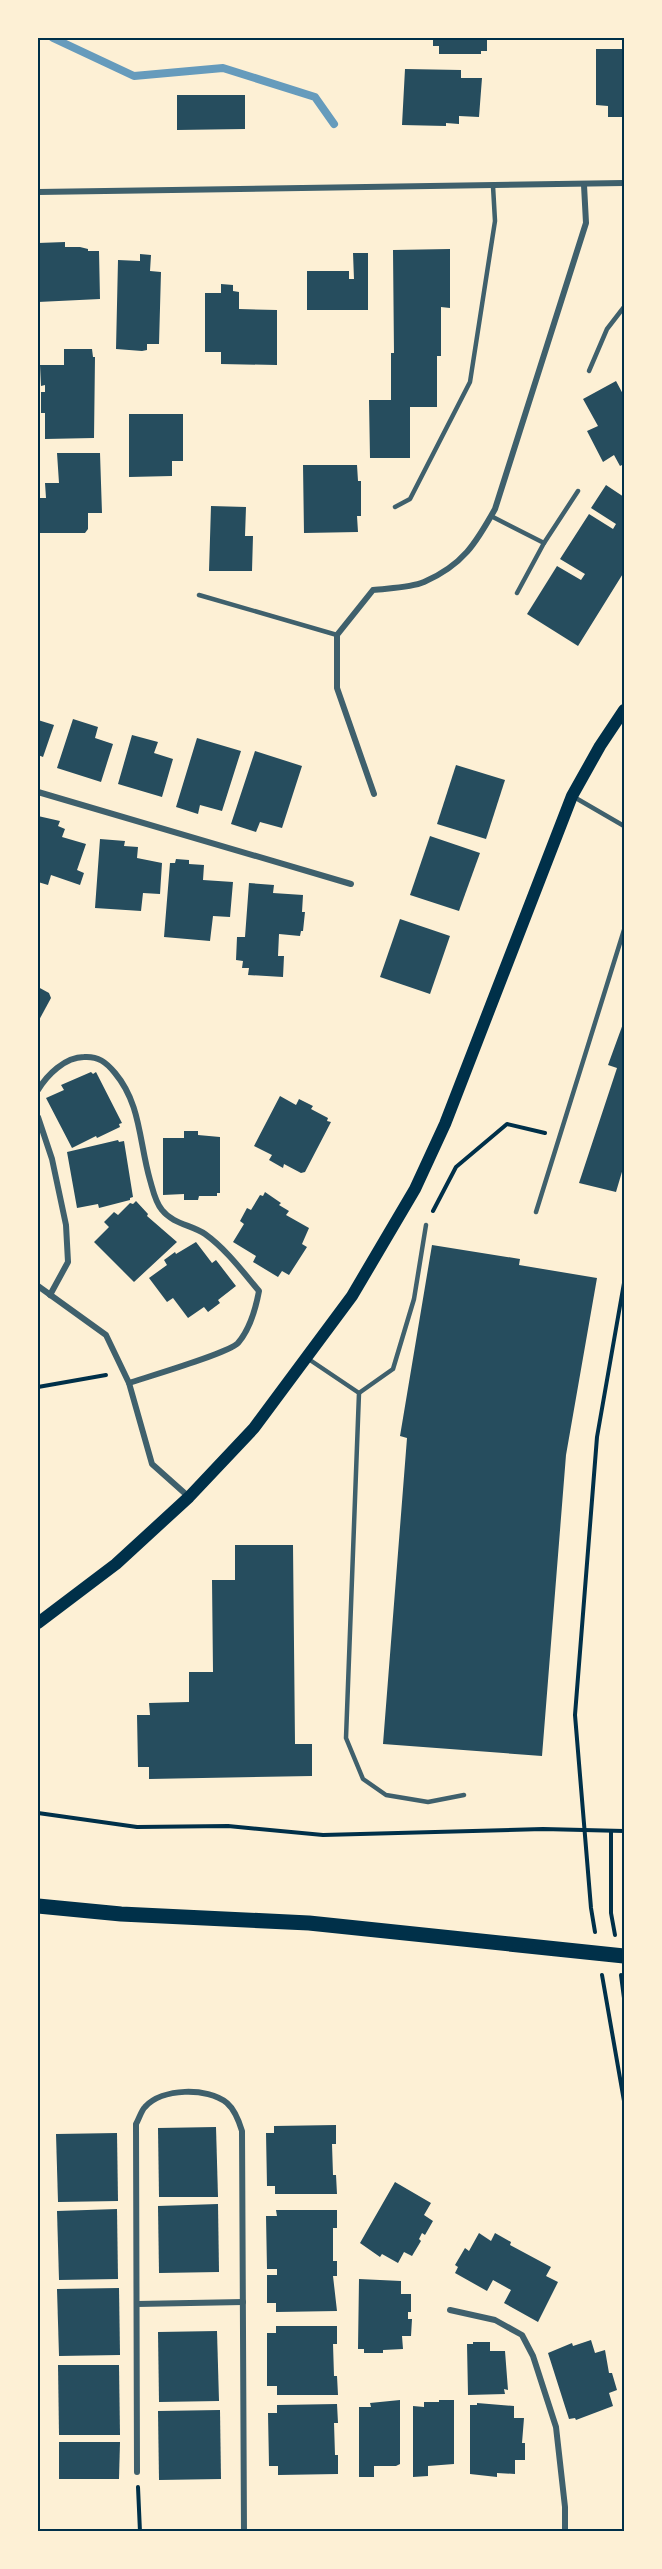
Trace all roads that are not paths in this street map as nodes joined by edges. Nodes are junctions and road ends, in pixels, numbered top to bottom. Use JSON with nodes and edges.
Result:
{"nodes":[{"id":1,"x":624,"y":183,"type":"edge"},
{"id":2,"x":584,"y":185,"type":"junction"},
{"id":3,"x":493,"y":186,"type":"junction"},
{"id":4,"x":38,"y":192,"type":"edge"},
{"id":5,"x":624,"y":307,"type":"edge"},
{"id":6,"x":589,"y":371,"type":"dead end"},
{"id":7,"x":578,"y":491,"type":"dead end"},
{"id":8,"x":395,"y":507,"type":"dead end"},
{"id":9,"x":491,"y":516,"type":"junction"},
{"id":10,"x":544,"y":543,"type":"junction"},
{"id":11,"x":517,"y":593,"type":"dead end"},
{"id":12,"x":199,"y":595,"type":"dead end"},
{"id":13,"x":337,"y":635,"type":"junction"},
{"id":14,"x":624,"y":710,"type":"edge"},
{"id":15,"x":38,"y":792,"type":"edge"},
{"id":16,"x":374,"y":794,"type":"dead end"},
{"id":17,"x":572,"y":796,"type":"junction"},
{"id":18,"x":624,"y":826,"type":"edge"},
{"id":19,"x":351,"y":884,"type":"dead end"},
{"id":20,"x":624,"y":930,"type":"edge"},
{"id":21,"x":38,"y":1090,"type":"edge"},
{"id":22,"x":38,"y":1117,"type":"edge"},
{"id":23,"x":536,"y":1212,"type":"dead end"},
{"id":24,"x":426,"y":1225,"type":"road end"},
{"id":25,"x":38,"y":1286,"type":"edge"},
{"id":26,"x":50,"y":1295,"type":"junction"},
{"id":27,"x":307,"y":1358,"type":"junction"},
{"id":28,"x":129,"y":1383,"type":"junction"},
{"id":29,"x":359,"y":1394,"type":"junction"},
{"id":30,"x":189,"y":1497,"type":"junction"},
{"id":31,"x":38,"y":1623,"type":"edge"},
{"id":32,"x":464,"y":1795,"type":"dead end"},
{"id":33,"x":38,"y":1906,"type":"edge"},
{"id":34,"x":620,"y":1956,"type":"edge"},
{"id":35,"x":243,"y":2302,"type":"junction"},
{"id":36,"x":136,"y":2304,"type":"junction"},
{"id":37,"x":450,"y":2310,"type":"dead end"},
{"id":38,"x":137,"y":2472,"type":"road end"},
{"id":39,"x":244,"y":2532,"type":"edge"},
{"id":40,"x":565,"y":2532,"type":"edge"}],
"edges":[{"from":1,"to":2,"type":"street"},
{"from":2,"to":3,"type":"street"},
{"from":2,"to":9,"type":"street"},
{"from":3,"to":4,"type":"street"},
{"from":3,"to":8,"type":"lane"},
{"from":5,"to":6,"type":"lane"},
{"from":7,"to":10,"type":"lane"},
{"from":9,"to":10,"type":"lane"},
{"from":9,"to":13,"type":"street"},
{"from":10,"to":11,"type":"lane"},
{"from":12,"to":13,"type":"lane"},
{"from":13,"to":16,"type":"street"},
{"from":14,"to":17,"type":"main road"},
{"from":15,"to":19,"type":"street"},
{"from":17,"to":18,"type":"lane"},
{"from":17,"to":27,"type":"main road"},
{"from":20,"to":23,"type":"lane"},
{"from":21,"to":28,"type":"street"},
{"from":22,"to":26,"type":"street"},
{"from":24,"to":29,"type":"lane"},
{"from":25,"to":26,"type":"street"},
{"from":26,"to":28,"type":"street"},
{"from":27,"to":29,"type":"lane"},
{"from":27,"to":30,"type":"main road"},
{"from":28,"to":30,"type":"street"},
{"from":29,"to":32,"type":"lane"},
{"from":30,"to":31,"type":"main road"},
{"from":33,"to":34,"type":"main road"},
{"from":35,"to":36,"type":"street"},
{"from":35,"to":36,"type":"street"},
{"from":35,"to":39,"type":"street"},
{"from":36,"to":38,"type":"street"},
{"from":37,"to":40,"type":"street"}]}
